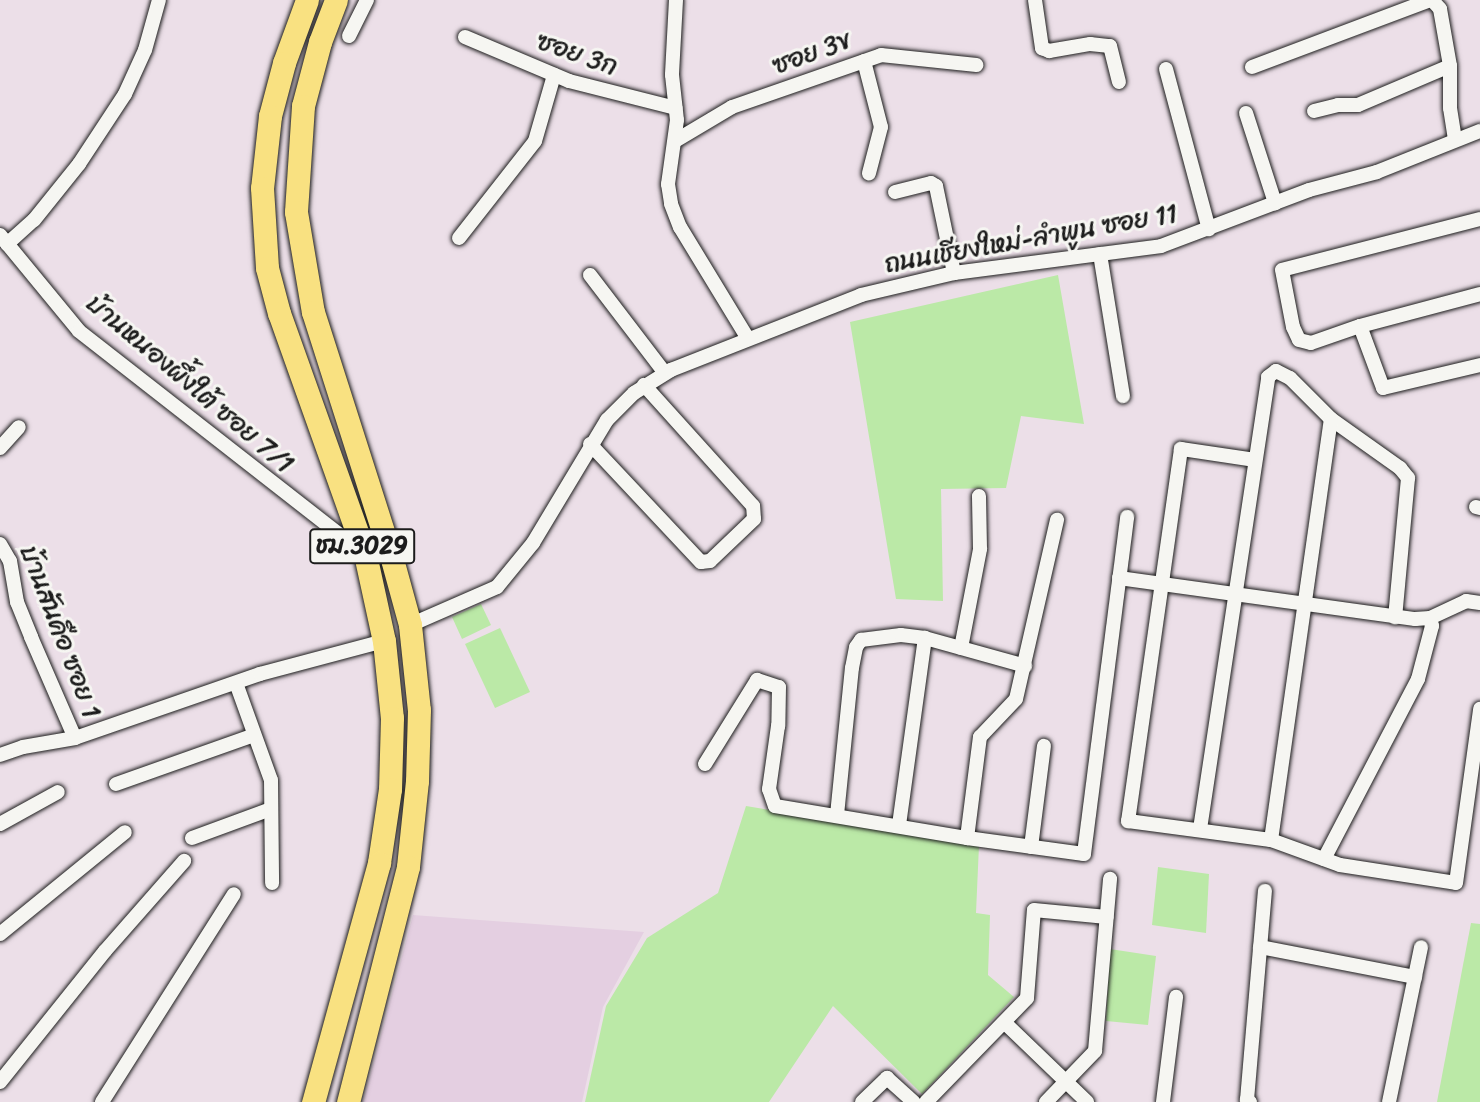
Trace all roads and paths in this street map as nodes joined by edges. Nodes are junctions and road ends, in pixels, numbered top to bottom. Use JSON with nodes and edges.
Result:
{"nodes":[{"id":1,"x":159,"y":0,"type":"edge"},
{"id":2,"x":307,"y":0,"type":"edge"},
{"id":3,"x":336,"y":0,"type":"edge"},
{"id":4,"x":368,"y":0,"type":"edge"},
{"id":5,"x":676,"y":0,"type":"edge"},
{"id":6,"x":1035,"y":0,"type":"edge"},
{"id":7,"x":1431,"y":0,"type":"edge"},
{"id":8,"x":349,"y":36,"type":"dead end"},
{"id":9,"x":465,"y":37,"type":"dead end"},
{"id":10,"x":864,"y":61,"type":"junction"},
{"id":11,"x":976,"y":65,"type":"dead end"},
{"id":12,"x":1450,"y":66,"type":"junction"},
{"id":13,"x":1252,"y":67,"type":"dead end"},
{"id":14,"x":1166,"y":69,"type":"dead end"},
{"id":15,"x":554,"y":75,"type":"junction"},
{"id":16,"x":1119,"y":82,"type":"dead end"},
{"id":17,"x":676,"y":108,"type":"junction"},
{"id":18,"x":1314,"y":111,"type":"dead end"},
{"id":19,"x":1246,"y":113,"type":"dead end"},
{"id":20,"x":1480,"y":131,"type":"edge"},
{"id":21,"x":1455,"y":140,"type":"junction"},
{"id":22,"x":675,"y":141,"type":"junction"},
{"id":23,"x":869,"y":173,"type":"dead end"},
{"id":24,"x":895,"y":192,"type":"dead end"},
{"id":25,"x":1275,"y":203,"type":"junction"},
{"id":26,"x":1480,"y":219,"type":"edge"},
{"id":27,"x":1209,"y":229,"type":"junction"},
{"id":28,"x":459,"y":238,"type":"dead end"},
{"id":29,"x":4,"y":239,"type":"edge"},
{"id":30,"x":1100,"y":254,"type":"junction"},
{"id":31,"x":954,"y":273,"type":"junction"},
{"id":32,"x":590,"y":275,"type":"dead end"},
{"id":33,"x":1480,"y":294,"type":"edge"},
{"id":34,"x":1360,"y":326,"type":"junction"},
{"id":35,"x":747,"y":337,"type":"junction"},
{"id":36,"x":1480,"y":365,"type":"edge"},
{"id":37,"x":664,"y":373,"type":"junction"},
{"id":38,"x":644,"y":385,"type":"junction"},
{"id":39,"x":1123,"y":397,"type":"dead end"},
{"id":40,"x":1332,"y":419,"type":"junction"},
{"id":41,"x":19,"y":427,"type":"dead end"},
{"id":42,"x":590,"y":444,"type":"junction"},
{"id":43,"x":0,"y":448,"type":"edge"},
{"id":44,"x":1255,"y":460,"type":"junction"},
{"id":45,"x":979,"y":496,"type":"dead end"},
{"id":46,"x":1126,"y":517,"type":"dead end"},
{"id":47,"x":1058,"y":520,"type":"dead end"},
{"id":48,"x":0,"y":544,"type":"edge"},
{"id":49,"x":365,"y":554,"type":"junction"},
{"id":50,"x":1119,"y":578,"type":"junction"},
{"id":51,"x":1161,"y":583,"type":"junction"},
{"id":52,"x":1234,"y":593,"type":"junction"},
{"id":53,"x":1306,"y":603,"type":"junction"},
{"id":54,"x":1480,"y":603,"type":"edge"},
{"id":55,"x":1395,"y":617,"type":"junction"},
{"id":56,"x":1430,"y":618,"type":"junction"},
{"id":57,"x":410,"y":625,"type":"junction"},
{"id":58,"x":925,"y":638,"type":"junction"},
{"id":59,"x":384,"y":641,"type":"junction"},
{"id":60,"x":961,"y":648,"type":"junction"},
{"id":61,"x":1025,"y":666,"type":"junction"},
{"id":62,"x":236,"y":683,"type":"junction"},
{"id":63,"x":1480,"y":709,"type":"edge"},
{"id":64,"x":254,"y":735,"type":"junction"},
{"id":65,"x":75,"y":738,"type":"junction"},
{"id":66,"x":1044,"y":746,"type":"dead end"},
{"id":67,"x":0,"y":755,"type":"edge"},
{"id":68,"x":705,"y":764,"type":"dead end"},
{"id":69,"x":116,"y":784,"type":"dead end"},
{"id":70,"x":58,"y":792,"type":"dead end"},
{"id":71,"x":271,"y":809,"type":"junction"},
{"id":72,"x":837,"y":815,"type":"junction"},
{"id":73,"x":0,"y":824,"type":"edge"},
{"id":74,"x":899,"y":825,"type":"junction"},
{"id":75,"x":1200,"y":829,"type":"junction"},
{"id":76,"x":125,"y":832,"type":"dead end"},
{"id":77,"x":192,"y":838,"type":"dead end"},
{"id":78,"x":967,"y":838,"type":"junction"},
{"id":79,"x":1271,"y":840,"type":"junction"},
{"id":80,"x":1031,"y":847,"type":"junction"},
{"id":81,"x":1324,"y":859,"type":"junction"},
{"id":82,"x":184,"y":861,"type":"dead end"},
{"id":83,"x":1110,"y":879,"type":"dead end"},
{"id":84,"x":272,"y":883,"type":"dead end"},
{"id":85,"x":1265,"y":891,"type":"dead end"},
{"id":86,"x":234,"y":894,"type":"dead end"},
{"id":87,"x":1107,"y":917,"type":"junction"},
{"id":88,"x":0,"y":934,"type":"edge"},
{"id":89,"x":1260,"y":947,"type":"junction"},
{"id":90,"x":1421,"y":947,"type":"dead end"},
{"id":91,"x":1415,"y":977,"type":"junction"},
{"id":92,"x":1176,"y":997,"type":"dead end"},
{"id":93,"x":1005,"y":1023,"type":"junction"},
{"id":94,"x":0,"y":1082,"type":"edge"},
{"id":95,"x":1066,"y":1082,"type":"junction"},
{"id":96,"x":102,"y":1102,"type":"edge"},
{"id":97,"x":313,"y":1102,"type":"edge"},
{"id":98,"x":348,"y":1102,"type":"edge"},
{"id":99,"x":862,"y":1102,"type":"edge"},
{"id":100,"x":914,"y":1102,"type":"edge"},
{"id":101,"x":926,"y":1102,"type":"edge"},
{"id":102,"x":1046,"y":1102,"type":"edge"},
{"id":103,"x":1087,"y":1102,"type":"edge"},
{"id":104,"x":1163,"y":1102,"type":"edge"},
{"id":105,"x":1250,"y":1102,"type":"edge"},
{"id":106,"x":1389,"y":1102,"type":"edge"}],
"edges":[{"from":1,"to":29,"type":"street"},
{"from":2,"to":49,"type":"main road","number":"ชม.3029"},
{"from":3,"to":57,"type":"main road","number":"ชม.3029"},
{"from":4,"to":8,"type":"street"},
{"from":5,"to":17,"type":"street"},
{"from":6,"to":16,"type":"street"},
{"from":7,"to":12,"type":"street"},
{"from":7,"to":13,"type":"street"},
{"from":9,"to":15,"type":"street","name":"ซอย 3ก"},
{"from":10,"to":11,"type":"street","name":"ซอย 3ข"},
{"from":10,"to":22,"type":"street","name":"ซอย 3ข"},
{"from":10,"to":23,"type":"street"},
{"from":12,"to":18,"type":"street"},
{"from":12,"to":21,"type":"street"},
{"from":14,"to":27,"type":"street"},
{"from":15,"to":17,"type":"street","name":"ซอย 3ก"},
{"from":15,"to":28,"type":"street"},
{"from":17,"to":22,"type":"street"},
{"from":19,"to":25,"type":"street"},
{"from":20,"to":21,"type":"street","name":"ถนนเชียงใหม่-ลำพูน ซอย 11"},
{"from":21,"to":25,"type":"street","name":"ถนนเชียงใหม่-ลำพูน ซอย 11"},
{"from":22,"to":35,"type":"street"},
{"from":24,"to":31,"type":"street"},
{"from":25,"to":27,"type":"street","name":"ถนนเชียงใหม่-ลำพูน ซอย 11"},
{"from":26,"to":34,"type":"street"},
{"from":27,"to":30,"type":"street","name":"ถนนเชียงใหม่-ลำพูน ซอย 11"},
{"from":29,"to":49,"type":"street","name":"บ้านหนองผึ้งใต้ ซอย 7/1"},
{"from":30,"to":31,"type":"street","name":"ถนนเชียงใหม่-ลำพูน ซอย 11"},
{"from":30,"to":39,"type":"street"},
{"from":31,"to":35,"type":"street","name":"ถนนเชียงใหม่-ลำพูน ซอย 11"},
{"from":32,"to":37,"type":"street"},
{"from":33,"to":34,"type":"street"},
{"from":34,"to":36,"type":"street"},
{"from":35,"to":37,"type":"street","name":"ถนนเชียงใหม่-ลำพูน ซอย 11"},
{"from":37,"to":38,"type":"street","name":"ถนนเชียงใหม่-ลำพูน ซอย 11"},
{"from":38,"to":42,"type":"street","name":"ถนนเชียงใหม่-ลำพูน ซอย 11"},
{"from":38,"to":42,"type":"street"},
{"from":40,"to":44,"type":"street"},
{"from":40,"to":53,"type":"street"},
{"from":40,"to":55,"type":"street"},
{"from":41,"to":43,"type":"street"},
{"from":42,"to":57,"type":"street","name":"ถนนเชียงใหม่-ลำพูน ซอย 11"},
{"from":44,"to":51,"type":"street"},
{"from":44,"to":52,"type":"street"},
{"from":45,"to":60,"type":"street"},
{"from":46,"to":50,"type":"street"},
{"from":47,"to":61,"type":"street"},
{"from":48,"to":65,"type":"street","name":"บ้านสันคือ ซอย 1"},
{"from":49,"to":59,"type":"main road","number":"ชม.3029"},
{"from":50,"to":51,"type":"street"},
{"from":50,"to":80,"type":"street"},
{"from":51,"to":52,"type":"street"},
{"from":51,"to":75,"type":"street"},
{"from":52,"to":53,"type":"street"},
{"from":52,"to":75,"type":"street"},
{"from":53,"to":55,"type":"street"},
{"from":53,"to":79,"type":"street"},
{"from":54,"to":56,"type":"street"},
{"from":55,"to":56,"type":"street"},
{"from":56,"to":81,"type":"street"},
{"from":57,"to":98,"type":"main road","number":"ชม.3029"},
{"from":58,"to":60,"type":"street"},
{"from":58,"to":72,"type":"street"},
{"from":58,"to":74,"type":"street"},
{"from":59,"to":62,"type":"street"},
{"from":59,"to":97,"type":"main road","number":"ชม.3029"},
{"from":60,"to":61,"type":"street"},
{"from":61,"to":78,"type":"street"},
{"from":62,"to":64,"type":"street"},
{"from":62,"to":65,"type":"street"},
{"from":63,"to":81,"type":"street"},
{"from":64,"to":69,"type":"street"},
{"from":64,"to":71,"type":"street"},
{"from":65,"to":67,"type":"street"},
{"from":66,"to":80,"type":"street"},
{"from":68,"to":72,"type":"street"},
{"from":70,"to":73,"type":"street"},
{"from":71,"to":77,"type":"street"},
{"from":71,"to":84,"type":"street"},
{"from":72,"to":74,"type":"street"},
{"from":74,"to":78,"type":"street"},
{"from":75,"to":79,"type":"street"},
{"from":76,"to":88,"type":"street"},
{"from":78,"to":80,"type":"street"},
{"from":79,"to":81,"type":"street"},
{"from":82,"to":94,"type":"street"},
{"from":83,"to":87,"type":"street"},
{"from":85,"to":89,"type":"street"},
{"from":86,"to":96,"type":"street"},
{"from":87,"to":93,"type":"street"},
{"from":87,"to":95,"type":"street"},
{"from":89,"to":91,"type":"street"},
{"from":89,"to":105,"type":"street"},
{"from":90,"to":91,"type":"street"},
{"from":91,"to":106,"type":"street"},
{"from":92,"to":104,"type":"street"},
{"from":93,"to":95,"type":"street"},
{"from":93,"to":101,"type":"street"},
{"from":95,"to":102,"type":"street"},
{"from":95,"to":103,"type":"street"},
{"from":99,"to":100,"type":"street"}]}
